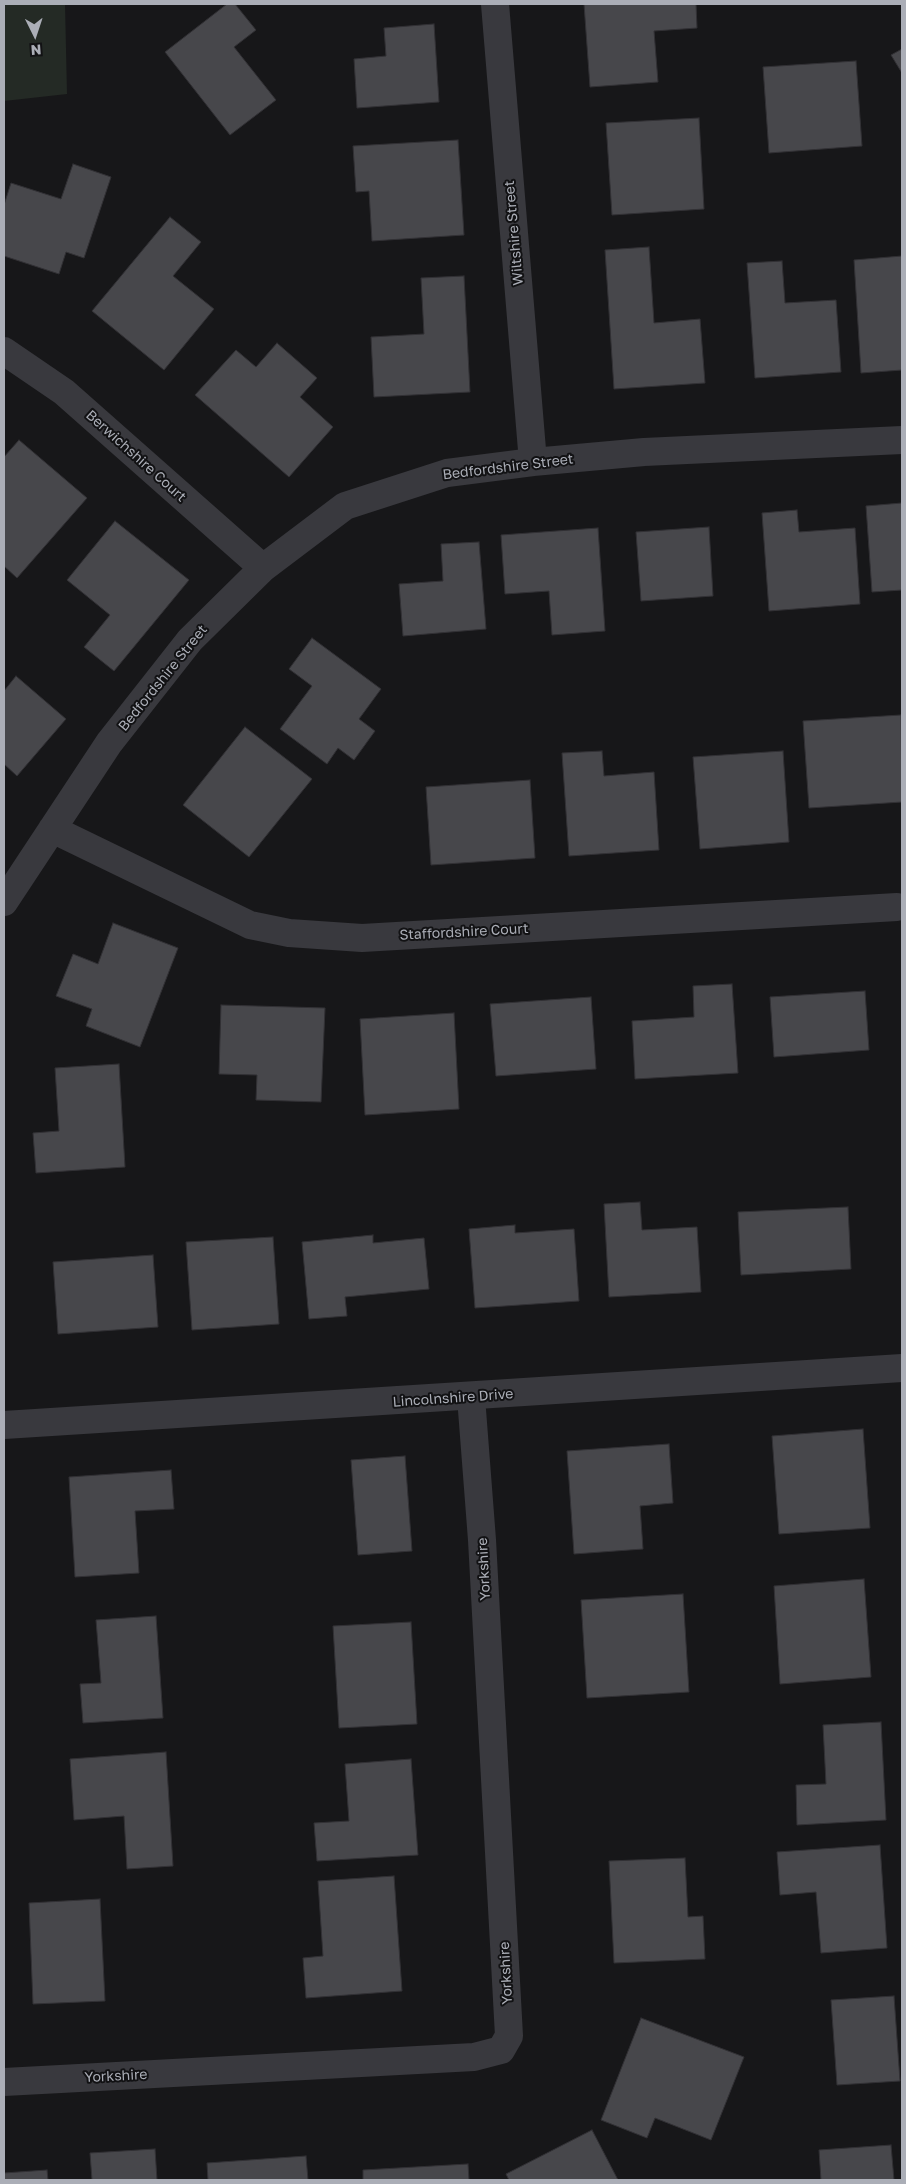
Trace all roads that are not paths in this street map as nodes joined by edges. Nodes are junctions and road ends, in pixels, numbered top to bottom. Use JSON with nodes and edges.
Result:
{"nodes":[{"id":1,"x":495,"y":4,"type":"edge"},
{"id":2,"x":4,"y":351,"type":"edge"},
{"id":3,"x":902,"y":440,"type":"edge"},
{"id":4,"x":533,"y":462,"type":"junction"},
{"id":5,"x":263,"y":568,"type":"junction"},
{"id":6,"x":52,"y":829,"type":"junction"},
{"id":7,"x":4,"y":902,"type":"edge"},
{"id":8,"x":897,"y":907,"type":"dead end"},
{"id":9,"x":902,"y":1368,"type":"edge"},
{"id":10,"x":471,"y":1397,"type":"junction"},
{"id":11,"x":4,"y":1425,"type":"edge"},
{"id":12,"x":4,"y":2082,"type":"edge"}],
"edges":[{"from":1,"to":4,"type":"street","name":"Wiltshire Street"},
{"from":2,"to":5,"type":"street","name":"Berwichshire Court"},
{"from":3,"to":4,"type":"street","name":"Bedfordshire Street"},
{"from":4,"to":5,"type":"street","name":"Bedfordshire Street"},
{"from":5,"to":6,"type":"street","name":"Bedfordshire Street"},
{"from":6,"to":7,"type":"street","name":"Bedfordshire Street"},
{"from":6,"to":8,"type":"street","name":"Staffordshire Court"},
{"from":9,"to":10,"type":"street","name":"Lincolnshire Drive"},
{"from":10,"to":11,"type":"street","name":"Lincolnshire Drive"},
{"from":10,"to":12,"type":"street","name":"Yorkshire"}]}
